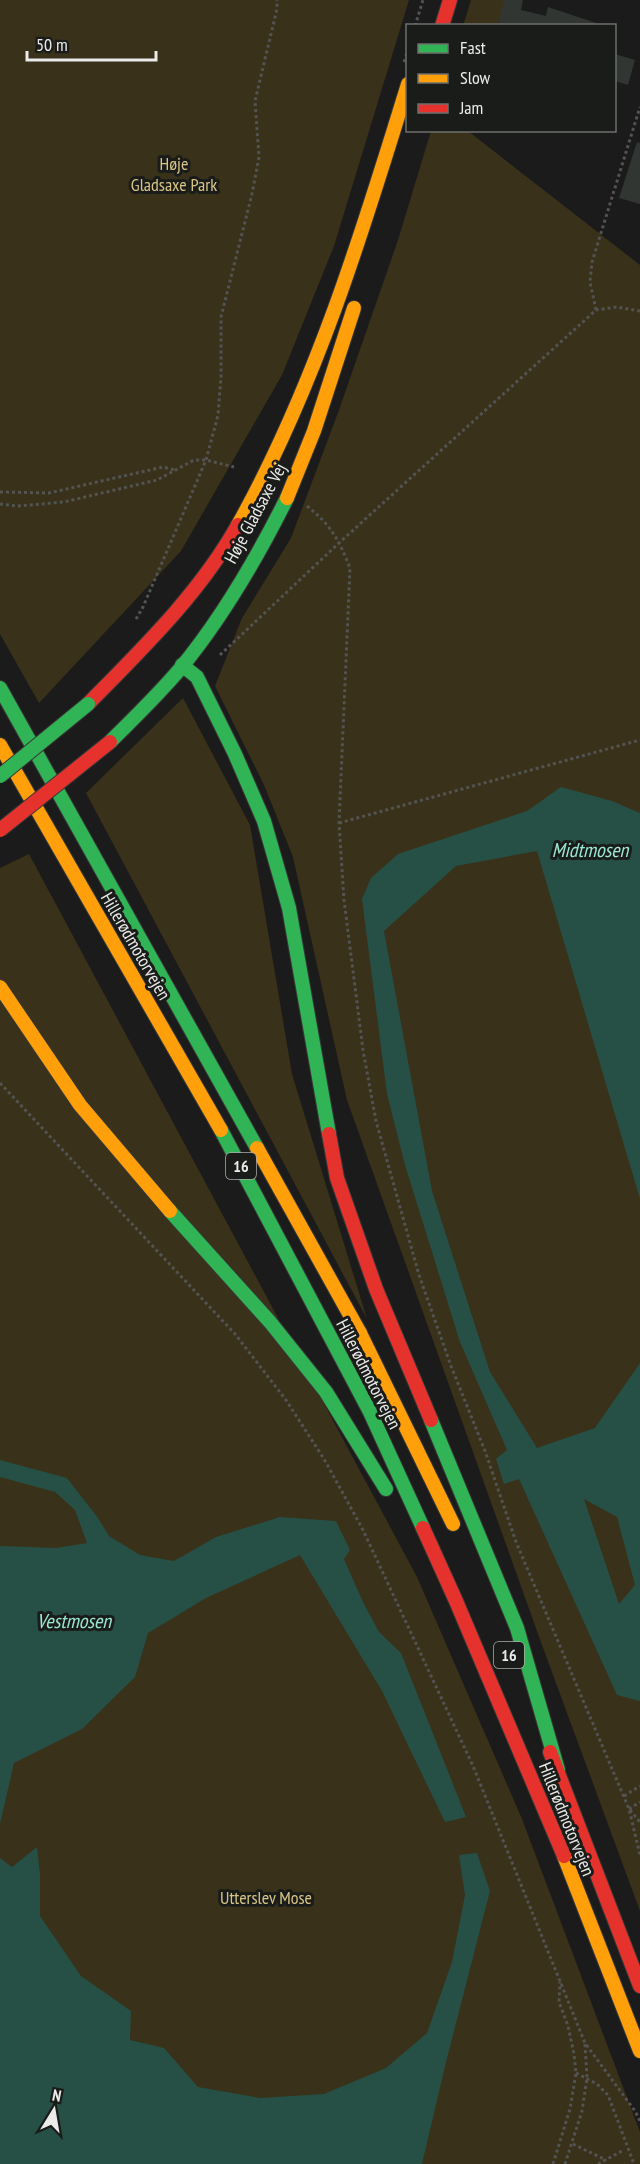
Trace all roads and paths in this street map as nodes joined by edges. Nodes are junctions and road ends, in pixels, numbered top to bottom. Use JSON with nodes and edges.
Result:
{"nodes":[{"id":1,"x":277,"y":0,"type":"edge"},
{"id":2,"x":423,"y":0,"type":"edge"},
{"id":3,"x":450,"y":0,"type":"edge"},
{"id":4,"x":416,"y":24,"type":"edge"},
{"id":5,"x":443,"y":24,"type":"edge"},
{"id":6,"x":406,"y":90,"type":"edge"},
{"id":7,"x":640,"y":106,"type":"edge"},
{"id":8,"x":357,"y":299,"type":"dead end"},
{"id":9,"x":596,"y":310,"type":"junction"},
{"id":10,"x":640,"y":311,"type":"edge"},
{"id":11,"x":206,"y":460,"type":"junction"},
{"id":12,"x":234,"y":467,"type":"dead end"},
{"id":13,"x":176,"y":470,"type":"junction"},
{"id":14,"x":0,"y":492,"type":"edge"},
{"id":15,"x":0,"y":504,"type":"edge"},
{"id":16,"x":307,"y":505,"type":"dead end"},
{"id":17,"x":340,"y":542,"type":"junction"},
{"id":18,"x":143,"y":607,"type":"dead end"},
{"id":19,"x":148,"y":660,"type":"dead end"},
{"id":20,"x":164,"y":662,"type":"dead end"},
{"id":21,"x":182,"y":665,"type":"junction"},
{"id":22,"x":125,"y":666,"type":"junction"},
{"id":23,"x":197,"y":677,"type":"junction"},
{"id":24,"x":0,"y":688,"type":"edge"},
{"id":25,"x":640,"y":740,"type":"edge"},
{"id":26,"x":0,"y":745,"type":"edge"},
{"id":27,"x":0,"y":776,"type":"edge"},
{"id":28,"x":339,"y":824,"type":"junction"},
{"id":29,"x":0,"y":830,"type":"edge"},
{"id":30,"x":0,"y":987,"type":"edge"},
{"id":31,"x":0,"y":1083,"type":"edge"},
{"id":32,"x":461,"y":1542,"type":"dead end"},
{"id":33,"x":456,"y":1601,"type":"junction"},
{"id":34,"x":512,"y":1661,"type":"dead end"},
{"id":35,"x":558,"y":1770,"type":"junction"},
{"id":36,"x":640,"y":1786,"type":"edge"},
{"id":37,"x":623,"y":1797,"type":"junction"},
{"id":38,"x":640,"y":1802,"type":"edge"},
{"id":39,"x":629,"y":1809,"type":"junction"},
{"id":40,"x":640,"y":1822,"type":"edge"},
{"id":41,"x":640,"y":1855,"type":"edge"},
{"id":42,"x":560,"y":1981,"type":"junction"},
{"id":43,"x":640,"y":1986,"type":"edge"},
{"id":44,"x":585,"y":2043,"type":"junction"},
{"id":45,"x":640,"y":2051,"type":"edge"},
{"id":46,"x":576,"y":2073,"type":"junction"},
{"id":47,"x":587,"y":2078,"type":"junction"},
{"id":48,"x":640,"y":2121,"type":"edge"},
{"id":49,"x":573,"y":2144,"type":"junction"},
{"id":50,"x":622,"y":2151,"type":"dead end"},
{"id":51,"x":606,"y":2160,"type":"junction"},
{"id":52,"x":553,"y":2164,"type":"edge"},
{"id":53,"x":565,"y":2164,"type":"edge"},
{"id":54,"x":598,"y":2164,"type":"edge"},
{"id":55,"x":634,"y":2164,"type":"edge"}],
"edges":[{"from":1,"to":11,"type":"path"},
{"from":2,"to":4,"type":"path"},
{"from":3,"to":5,"type":"main road"},
{"from":6,"to":22,"type":"main road","name":"Høje Gladsaxe Vej"},
{"from":7,"to":9,"type":"path"},
{"from":8,"to":21,"type":"main road","name":"Høje Gladsaxe Vej"},
{"from":9,"to":10,"type":"path"},
{"from":9,"to":17,"type":"path"},
{"from":11,"to":12,"type":"path"},
{"from":11,"to":13,"type":"path"},
{"from":11,"to":18,"type":"path"},
{"from":13,"to":14,"type":"path"},
{"from":13,"to":15,"type":"path"},
{"from":16,"to":17,"type":"path"},
{"from":17,"to":23,"type":"path"},
{"from":17,"to":28,"type":"path"},
{"from":19,"to":22,"type":"main road"},
{"from":20,"to":21,"type":"main road"},
{"from":21,"to":23,"type":"main road"},
{"from":21,"to":29,"type":"main road","name":"Høje Gladsaxe Vej","bridge":true},
{"from":22,"to":27,"type":"main road","name":"Høje Gladsaxe Vej","bridge":true},
{"from":23,"to":35,"type":"main road"},
{"from":24,"to":32,"type":"main road","name":"Hillerødmotorvejen","number":"16"},
{"from":25,"to":28,"type":"path"},
{"from":26,"to":33,"type":"main road","name":"Hillerødmotorvejen","number":"16"},
{"from":28,"to":37,"type":"path"},
{"from":30,"to":33,"type":"main road"},
{"from":31,"to":42,"type":"path"},
{"from":33,"to":45,"type":"main road","name":"Hillerødmotorvejen","number":"16"},
{"from":34,"to":35,"type":"main road","name":"Hillerødmotorvejen","number":"16"},
{"from":35,"to":43,"type":"main road","name":"Hillerødmotorvejen","number":"16"},
{"from":36,"to":37,"type":"path"},
{"from":37,"to":39,"type":"path"},
{"from":38,"to":39,"type":"path"},
{"from":39,"to":40,"type":"path"},
{"from":39,"to":41,"type":"path"},
{"from":42,"to":44,"type":"path"},
{"from":42,"to":46,"type":"path"},
{"from":44,"to":47,"type":"path"},
{"from":44,"to":48,"type":"path"},
{"from":46,"to":47,"type":"path"},
{"from":46,"to":52,"type":"path"},
{"from":47,"to":49,"type":"path"},
{"from":47,"to":55,"type":"path"},
{"from":49,"to":51,"type":"path"},
{"from":49,"to":53,"type":"path"},
{"from":50,"to":51,"type":"path"},
{"from":51,"to":54,"type":"path"}]}
